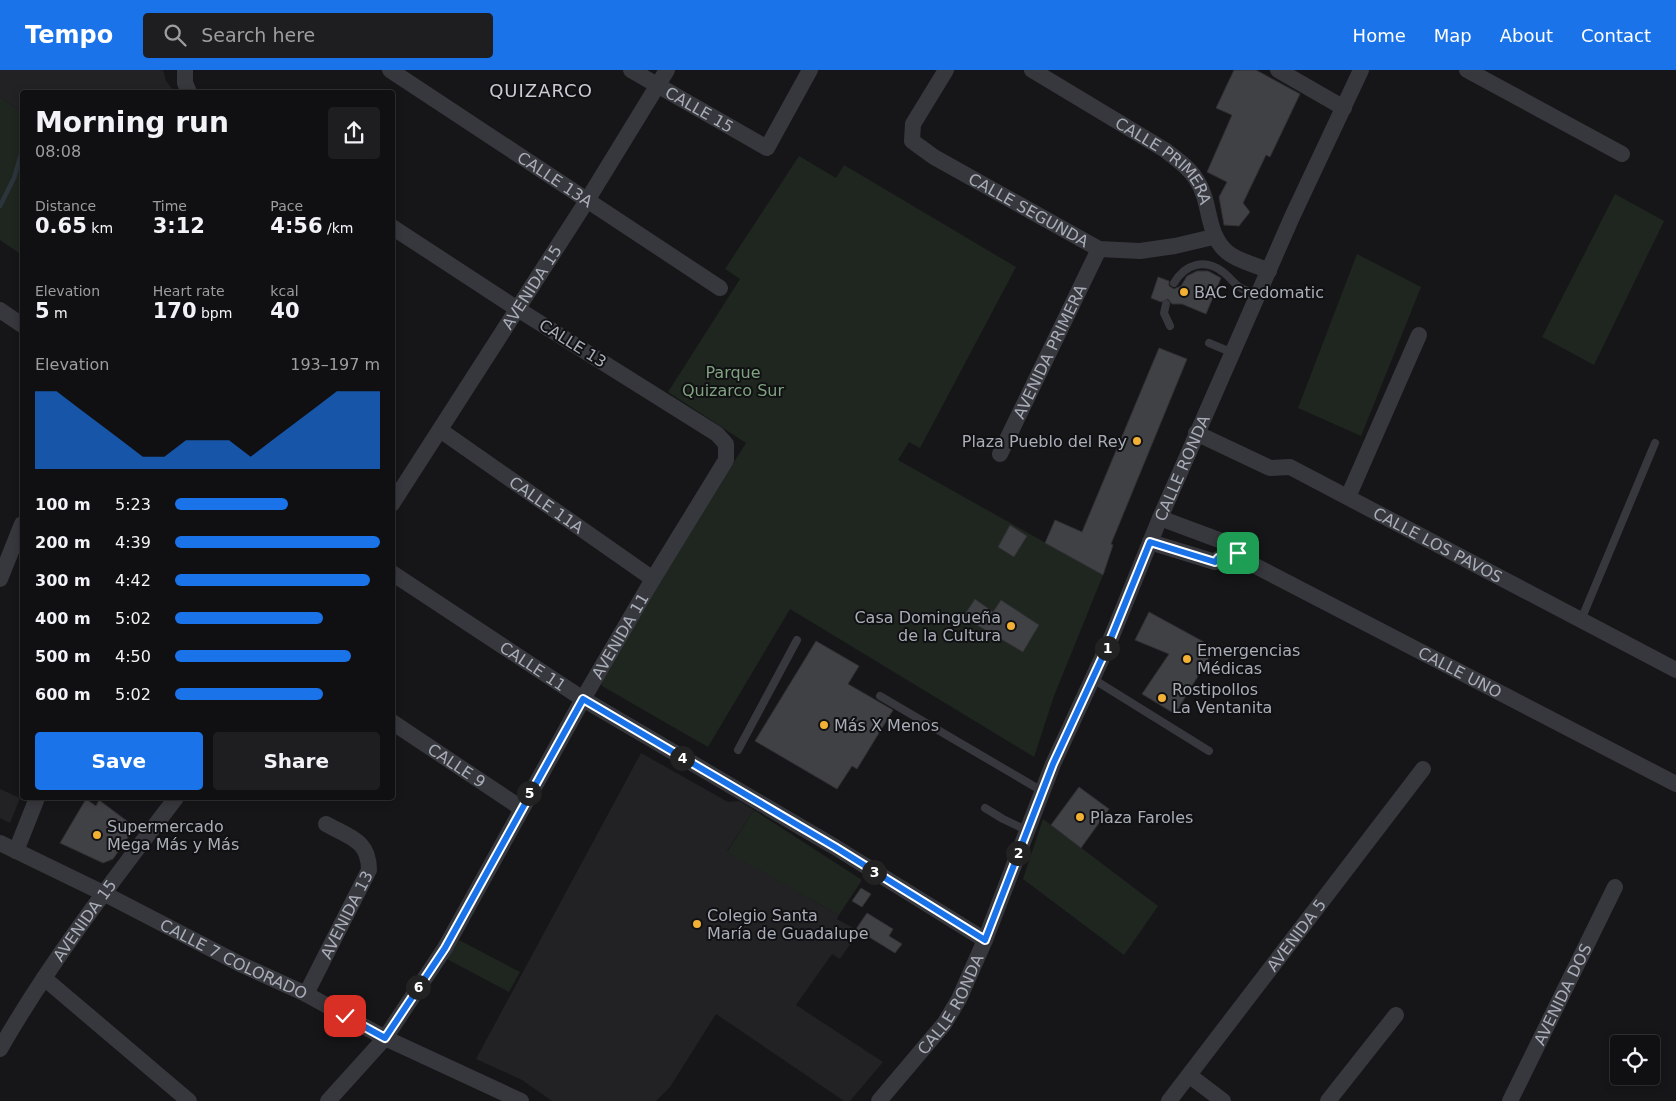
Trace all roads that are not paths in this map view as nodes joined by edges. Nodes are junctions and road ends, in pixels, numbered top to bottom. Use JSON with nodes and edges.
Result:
{"nodes":[{"id":1,"x":185,"y":70,"type":"edge"},
{"id":2,"x":390,"y":70,"type":"edge"},
{"id":3,"x":632,"y":70,"type":"edge"},
{"id":4,"x":666,"y":70,"type":"edge"},
{"id":5,"x":810,"y":70,"type":"edge"},
{"id":6,"x":946,"y":70,"type":"edge"},
{"id":7,"x":1032,"y":70,"type":"edge"},
{"id":8,"x":1278,"y":70,"type":"edge"},
{"id":9,"x":1361,"y":70,"type":"edge"},
{"id":10,"x":1467,"y":70,"type":"edge"},
{"id":11,"x":658,"y":86,"type":"junction"},
{"id":12,"x":188,"y":90,"type":"edge"},
{"id":13,"x":1344,"y":108,"type":"junction"},
{"id":14,"x":1622,"y":154,"type":"dead end"},
{"id":15,"x":588,"y":199,"type":"junction"},
{"id":16,"x":395,"y":229,"type":"edge"},
{"id":17,"x":1214,"y":237,"type":"junction"},
{"id":18,"x":1099,"y":249,"type":"junction"},
{"id":19,"x":1269,"y":270,"type":"junction"},
{"id":20,"x":1174,"y":283,"type":"dead end"},
{"id":21,"x":720,"y":288,"type":"dead end"},
{"id":22,"x":1259,"y":295,"type":"junction"},
{"id":23,"x":1166,"y":304,"type":"dead end"},
{"id":24,"x":516,"y":308,"type":"junction"},
{"id":25,"x":0,"y":310,"type":"edge"},
{"id":26,"x":20,"y":324,"type":"edge"},
{"id":27,"x":1170,"y":326,"type":"dead end"},
{"id":28,"x":1419,"y":335,"type":"dead end"},
{"id":29,"x":1209,"y":343,"type":"dead end"},
{"id":30,"x":1232,"y":353,"type":"junction"},
{"id":31,"x":440,"y":430,"type":"junction"},
{"id":32,"x":1196,"y":433,"type":"junction"},
{"id":33,"x":1656,"y":443,"type":"dead end"},
{"id":34,"x":726,"y":444,"type":"joint"},
{"id":35,"x":1000,"y":454,"type":"dead end"},
{"id":36,"x":1348,"y":497,"type":"junction"},
{"id":37,"x":395,"y":499,"type":"edge"},
{"id":38,"x":1160,"y":518,"type":"junction"},
{"id":39,"x":20,"y":528,"type":"edge"},
{"id":40,"x":1150,"y":542,"type":"junction"},
{"id":41,"x":4,"y":557,"type":"edge"},
{"id":42,"x":1244,"y":560,"type":"junction"},
{"id":43,"x":395,"y":575,"type":"edge"},
{"id":44,"x":0,"y":578,"type":"edge"},
{"id":45,"x":653,"y":579,"type":"junction"},
{"id":46,"x":1581,"y":620,"type":"junction"},
{"id":47,"x":797,"y":640,"type":"dead end"},
{"id":48,"x":1676,"y":670,"type":"edge"},
{"id":49,"x":1093,"y":679,"type":"junction"},
{"id":50,"x":880,"y":696,"type":"dead end"},
{"id":51,"x":583,"y":699,"type":"junction"},
{"id":52,"x":395,"y":724,"type":"edge"},
{"id":53,"x":738,"y":750,"type":"dead end"},
{"id":54,"x":1209,"y":751,"type":"dead end"},
{"id":55,"x":1423,"y":770,"type":"dead end"},
{"id":56,"x":1676,"y":784,"type":"edge"},
{"id":57,"x":1042,"y":791,"type":"junction"},
{"id":58,"x":36,"y":800,"type":"edge"},
{"id":59,"x":174,"y":800,"type":"edge"},
{"id":60,"x":521,"y":808,"type":"junction"},
{"id":61,"x":985,"y":808,"type":"dead end"},
{"id":62,"x":326,"y":824,"type":"dead end"},
{"id":63,"x":1026,"y":830,"type":"junction"},
{"id":64,"x":0,"y":843,"type":"edge"},
{"id":65,"x":16,"y":851,"type":"junction"},
{"id":66,"x":1615,"y":887,"type":"dead end"},
{"id":67,"x":103,"y":893,"type":"junction"},
{"id":68,"x":985,"y":940,"type":"junction"},
{"id":69,"x":44,"y":978,"type":"junction"},
{"id":70,"x":306,"y":994,"type":"junction"},
{"id":71,"x":1396,"y":1015,"type":"dead end"},
{"id":72,"x":385,"y":1038,"type":"junction"},
{"id":73,"x":0,"y":1049,"type":"edge"},
{"id":74,"x":1190,"y":1076,"type":"junction"},
{"id":75,"x":499,"y":1096,"type":"edge"},
{"id":76,"x":189,"y":1101,"type":"edge"},
{"id":77,"x":328,"y":1101,"type":"edge"},
{"id":78,"x":521,"y":1101,"type":"edge"},
{"id":79,"x":879,"y":1101,"type":"edge"},
{"id":80,"x":1169,"y":1101,"type":"edge"},
{"id":81,"x":1223,"y":1101,"type":"edge"},
{"id":82,"x":1328,"y":1101,"type":"edge"},
{"id":83,"x":1510,"y":1101,"type":"edge"}],
"edges":[{"from":1,"to":12,"type":"street"},
{"from":2,"to":15,"type":"street","name":"CALLE 13A"},
{"from":3,"to":11,"type":"street","name":"CALLE 15"},
{"from":4,"to":11,"type":"street","name":"AVENIDA 15"},
{"from":5,"to":11,"type":"street","name":"CALLE 15"},
{"from":6,"to":18,"type":"street","name":"CALLE SEGUNDA"},
{"from":7,"to":17,"type":"street","name":"CALLE PRIMERA"},
{"from":8,"to":13,"type":"street"},
{"from":9,"to":13,"type":"street","name":"CALLE RONDA"},
{"from":10,"to":14,"type":"street"},
{"from":11,"to":15,"type":"street","name":"AVENIDA 15"},
{"from":13,"to":19,"type":"street","name":"CALLE RONDA"},
{"from":15,"to":21,"type":"street","name":"CALLE 13A"},
{"from":15,"to":24,"type":"street","name":"AVENIDA 15"},
{"from":16,"to":24,"type":"street","name":"CALLE 13"},
{"from":17,"to":18,"type":"street","name":"CALLE SEGUNDA"},
{"from":17,"to":19,"type":"street"},
{"from":18,"to":35,"type":"street","name":"AVENIDA PRIMERA"},
{"from":19,"to":22,"type":"street","name":"CALLE RONDA"},
{"from":20,"to":22,"type":"lane"},
{"from":22,"to":30,"type":"street","name":"CALLE RONDA"},
{"from":23,"to":27,"type":"lane"},
{"from":24,"to":31,"type":"street","name":"AVENIDA 15"},
{"from":24,"to":34,"type":"street","name":"CALLE 13"},
{"from":25,"to":26,"type":"street"},
{"from":28,"to":36,"type":"street"},
{"from":29,"to":30,"type":"lane"},
{"from":30,"to":32,"type":"street","name":"CALLE RONDA"},
{"from":31,"to":37,"type":"street","name":"AVENIDA 15"},
{"from":31,"to":45,"type":"street","name":"CALLE 11A"},
{"from":32,"to":36,"type":"street","name":"CALLE LOS PAVOS"},
{"from":32,"to":38,"type":"street","name":"CALLE RONDA"},
{"from":33,"to":46,"type":"lane"},
{"from":34,"to":45,"type":"street","name":"AVENIDA 11"},
{"from":36,"to":46,"type":"street","name":"CALLE LOS PAVOS"},
{"from":38,"to":40,"type":"street","name":"CALLE RONDA"},
{"from":38,"to":42,"type":"street","name":"CALLE UNO"},
{"from":39,"to":41,"type":"street"},
{"from":40,"to":42,"type":"street","name":"CALLE UNO"},
{"from":40,"to":49,"type":"street","name":"CALLE RONDA"},
{"from":41,"to":44,"type":"street"},
{"from":42,"to":56,"type":"street","name":"CALLE UNO"},
{"from":43,"to":51,"type":"street","name":"CALLE 11"},
{"from":45,"to":51,"type":"street","name":"AVENIDA 11"},
{"from":46,"to":48,"type":"street","name":"CALLE LOS PAVOS"},
{"from":47,"to":53,"type":"lane"},
{"from":49,"to":54,"type":"lane"},
{"from":49,"to":57,"type":"street","name":"CALLE RONDA"},
{"from":50,"to":57,"type":"lane"},
{"from":51,"to":60,"type":"street","name":"AVENIDA 11"},
{"from":51,"to":68,"type":"street","name":"CALLE 11"},
{"from":52,"to":60,"type":"street","name":"CALLE 9"},
{"from":55,"to":74,"type":"street","name":"AVENIDA 5"},
{"from":57,"to":63,"type":"street","name":"CALLE RONDA"},
{"from":58,"to":65,"type":"street"},
{"from":59,"to":67,"type":"street","name":"AVENIDA 15"},
{"from":60,"to":72,"type":"street","name":"AVENIDA 11"},
{"from":61,"to":63,"type":"lane"},
{"from":62,"to":70,"type":"street","name":"AVENIDA 13"},
{"from":63,"to":68,"type":"street","name":"CALLE RONDA"},
{"from":64,"to":65,"type":"street","name":"CALLE 7 COLORADO"},
{"from":65,"to":67,"type":"street","name":"CALLE 7 COLORADO"},
{"from":66,"to":83,"type":"street","name":"AVENIDA DOS"},
{"from":67,"to":69,"type":"street","name":"AVENIDA 15"},
{"from":67,"to":70,"type":"street","name":"CALLE 7 COLORADO"},
{"from":68,"to":79,"type":"street","name":"CALLE RONDA"},
{"from":69,"to":73,"type":"street","name":"AVENIDA 15"},
{"from":69,"to":76,"type":"street"},
{"from":70,"to":72,"type":"street","name":"CALLE 7 COLORADO"},
{"from":71,"to":82,"type":"street"},
{"from":72,"to":75,"type":"street","name":"CALLE 7 COLORADO"},
{"from":72,"to":77,"type":"street","name":"AVENIDA 11"},
{"from":74,"to":80,"type":"street","name":"AVENIDA 5"},
{"from":74,"to":81,"type":"street"},
{"from":75,"to":78,"type":"street","name":"CALLE 7 COLORADO"}]}
